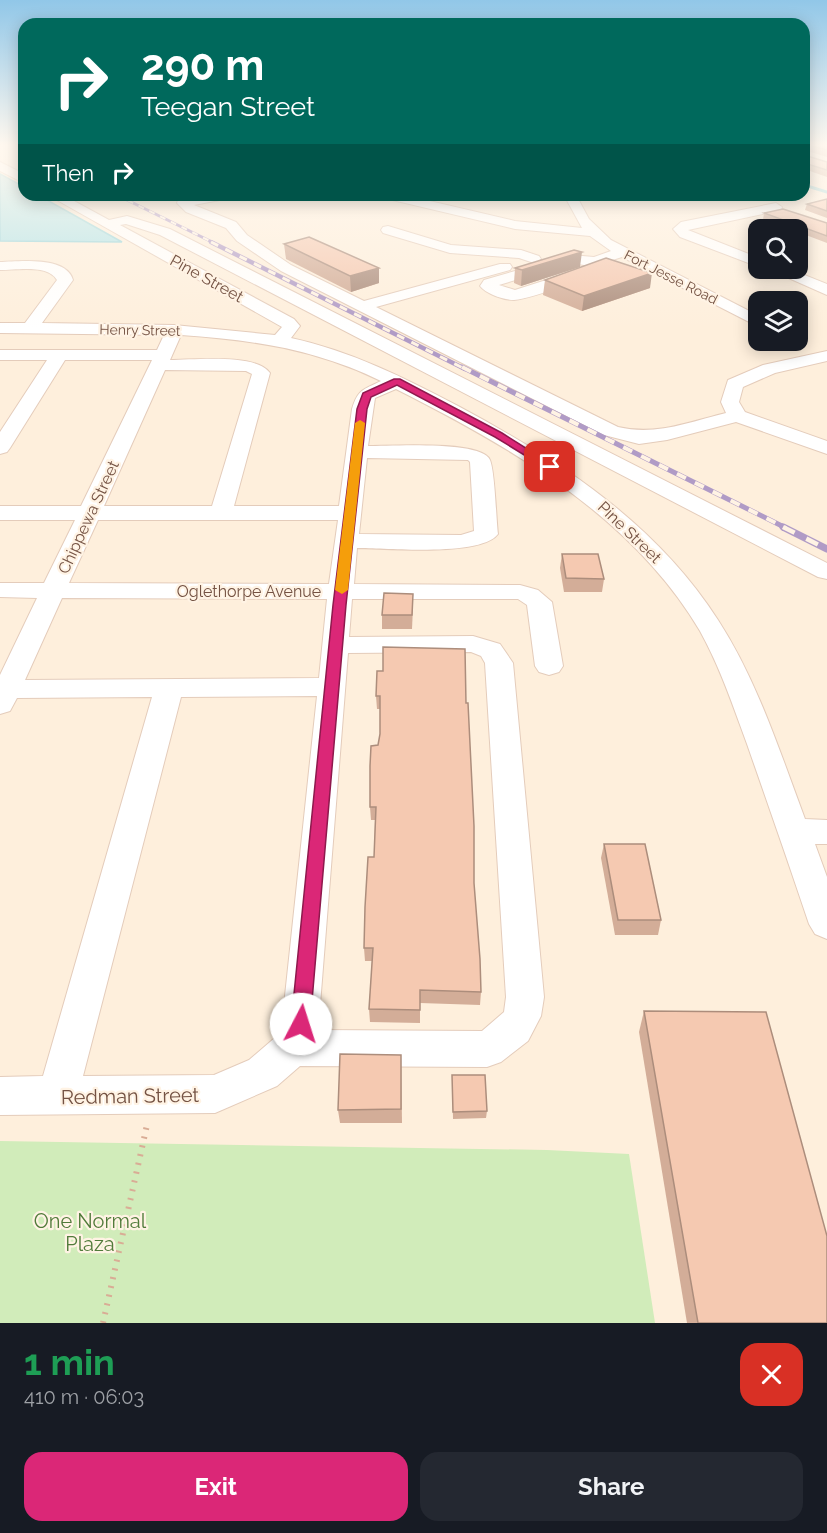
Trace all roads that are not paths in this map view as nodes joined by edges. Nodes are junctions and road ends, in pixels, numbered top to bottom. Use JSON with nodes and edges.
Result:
{"nodes":[{"id":1,"x":73,"y":206,"type":"edge"},
{"id":2,"x":187,"y":206,"type":"edge"},
{"id":3,"x":436,"y":206,"type":"edge"},
{"id":4,"x":574,"y":206,"type":"edge"},
{"id":5,"x":772,"y":206,"type":"edge"},
{"id":6,"x":106,"y":224,"type":"junction"},
{"id":7,"x":388,"y":230,"type":"dead end"},
{"id":8,"x":592,"y":232,"type":"junction"},
{"id":9,"x":606,"y":243,"type":"junction"},
{"id":10,"x":624,"y":252,"type":"junction"},
{"id":11,"x":534,"y":259,"type":"junction"},
{"id":12,"x":748,"y":259,"type":"edge"},
{"id":13,"x":595,"y":261,"type":"junction"},
{"id":14,"x":0,"y":266,"type":"edge"},
{"id":15,"x":800,"y":279,"type":"edge"},
{"id":16,"x":827,"y":290,"type":"edge"},
{"id":17,"x":362,"y":306,"type":"junction"},
{"id":18,"x":748,"y":316,"type":"edge"},
{"id":19,"x":0,"y":328,"type":"edge"},
{"id":20,"x":30,"y":328,"type":"junction"},
{"id":21,"x":175,"y":330,"type":"junction"},
{"id":22,"x":279,"y":341,"type":"junction"},
{"id":23,"x":808,"y":347,"type":"edge"},
{"id":24,"x":0,"y":355,"type":"edge"},
{"id":25,"x":59,"y":355,"type":"junction"},
{"id":26,"x":826,"y":356,"type":"edge"},
{"id":27,"x":160,"y":360,"type":"junction"},
{"id":28,"x":397,"y":381,"type":"junction"},
{"id":29,"x":737,"y":416,"type":"junction"},
{"id":30,"x":0,"y":448,"type":"edge"},
{"id":31,"x":827,"y":448,"type":"edge"},
{"id":32,"x":357,"y":452,"type":"junction"},
{"id":33,"x":0,"y":513,"type":"edge"},
{"id":34,"x":350,"y":513,"type":"junction"},
{"id":35,"x":221,"y":514,"type":"junction"},
{"id":36,"x":89,"y":515,"type":"junction"},
{"id":37,"x":347,"y":541,"type":"junction"},
{"id":38,"x":827,"y":572,"type":"edge"},
{"id":39,"x":0,"y":590,"type":"edge"},
{"id":40,"x":54,"y":590,"type":"junction"},
{"id":41,"x":341,"y":592,"type":"junction"},
{"id":42,"x":337,"y":645,"type":"junction"},
{"id":43,"x":549,"y":666,"type":"dead end"},
{"id":44,"x":332,"y":687,"type":"junction"},
{"id":45,"x":169,"y":688,"type":"junction"},
{"id":46,"x":2,"y":694,"type":"edge"},
{"id":47,"x":794,"y":831,"type":"junction"},
{"id":48,"x":827,"y":832,"type":"edge"},
{"id":49,"x":827,"y":924,"type":"edge"},
{"id":50,"x":297,"y":1036,"type":"junction"},
{"id":51,"x":0,"y":1096,"type":"edge"},
{"id":52,"x":57,"y":1097,"type":"junction"}],
"edges":[{"from":1,"to":6,"type":"street","name":"Pine Street"},
{"from":2,"to":17,"type":"street"},
{"from":3,"to":8,"type":"street"},
{"from":4,"to":8,"type":"street","name":"Fort Jesse Road"},
{"from":5,"to":12,"type":"street"},
{"from":6,"to":22,"type":"street","name":"Pine Street"},
{"from":6,"to":38,"type":"street"},
{"from":7,"to":11,"type":"street"},
{"from":8,"to":9,"type":"street","name":"Fort Jesse Road"},
{"from":9,"to":10,"type":"street","name":"Fort Jesse Road"},
{"from":9,"to":11,"type":"street"},
{"from":10,"to":13,"type":"street"},
{"from":10,"to":18,"type":"street","name":"Fort Jesse Road"},
{"from":11,"to":17,"type":"street"},
{"from":13,"to":13,"type":"street"},
{"from":14,"to":20,"type":"street"},
{"from":15,"to":16,"type":"street"},
{"from":17,"to":29,"type":"street"},
{"from":19,"to":20,"type":"street","name":"Henry Street"},
{"from":20,"to":21,"type":"street","name":"Henry Street"},
{"from":21,"to":22,"type":"street","name":"Henry Street"},
{"from":21,"to":27,"type":"street","name":"Chippewa Street"},
{"from":22,"to":28,"type":"street","name":"Pine Street"},
{"from":23,"to":26,"type":"street"},
{"from":24,"to":25,"type":"street"},
{"from":25,"to":27,"type":"street"},
{"from":25,"to":30,"type":"street"},
{"from":26,"to":29,"type":"street"},
{"from":27,"to":35,"type":"street"},
{"from":27,"to":36,"type":"street","name":"Chippewa Street"},
{"from":28,"to":32,"type":"street"},
{"from":28,"to":47,"type":"street","name":"Pine Street"},
{"from":29,"to":31,"type":"street"},
{"from":32,"to":34,"type":"street"},
{"from":32,"to":37,"type":"street"},
{"from":33,"to":36,"type":"street"},
{"from":34,"to":35,"type":"street"},
{"from":34,"to":37,"type":"street"},
{"from":35,"to":36,"type":"street"},
{"from":36,"to":40,"type":"street","name":"Chippewa Street"},
{"from":37,"to":41,"type":"street"},
{"from":39,"to":40,"type":"street","name":"Oglethorpe Avenue"},
{"from":40,"to":41,"type":"street","name":"Oglethorpe Avenue"},
{"from":40,"to":46,"type":"street","name":"Chippewa Street"},
{"from":41,"to":42,"type":"street"},
{"from":41,"to":43,"type":"street","name":"Oglethorpe Avenue"},
{"from":42,"to":44,"type":"street"},
{"from":42,"to":50,"type":"street"},
{"from":44,"to":45,"type":"street"},
{"from":44,"to":50,"type":"street"},
{"from":45,"to":46,"type":"street"},
{"from":45,"to":52,"type":"street"},
{"from":47,"to":48,"type":"street"},
{"from":47,"to":49,"type":"street","name":"Pine Street"},
{"from":50,"to":52,"type":"street","name":"Redman Street"},
{"from":51,"to":52,"type":"street","name":"Redman Street"}]}
